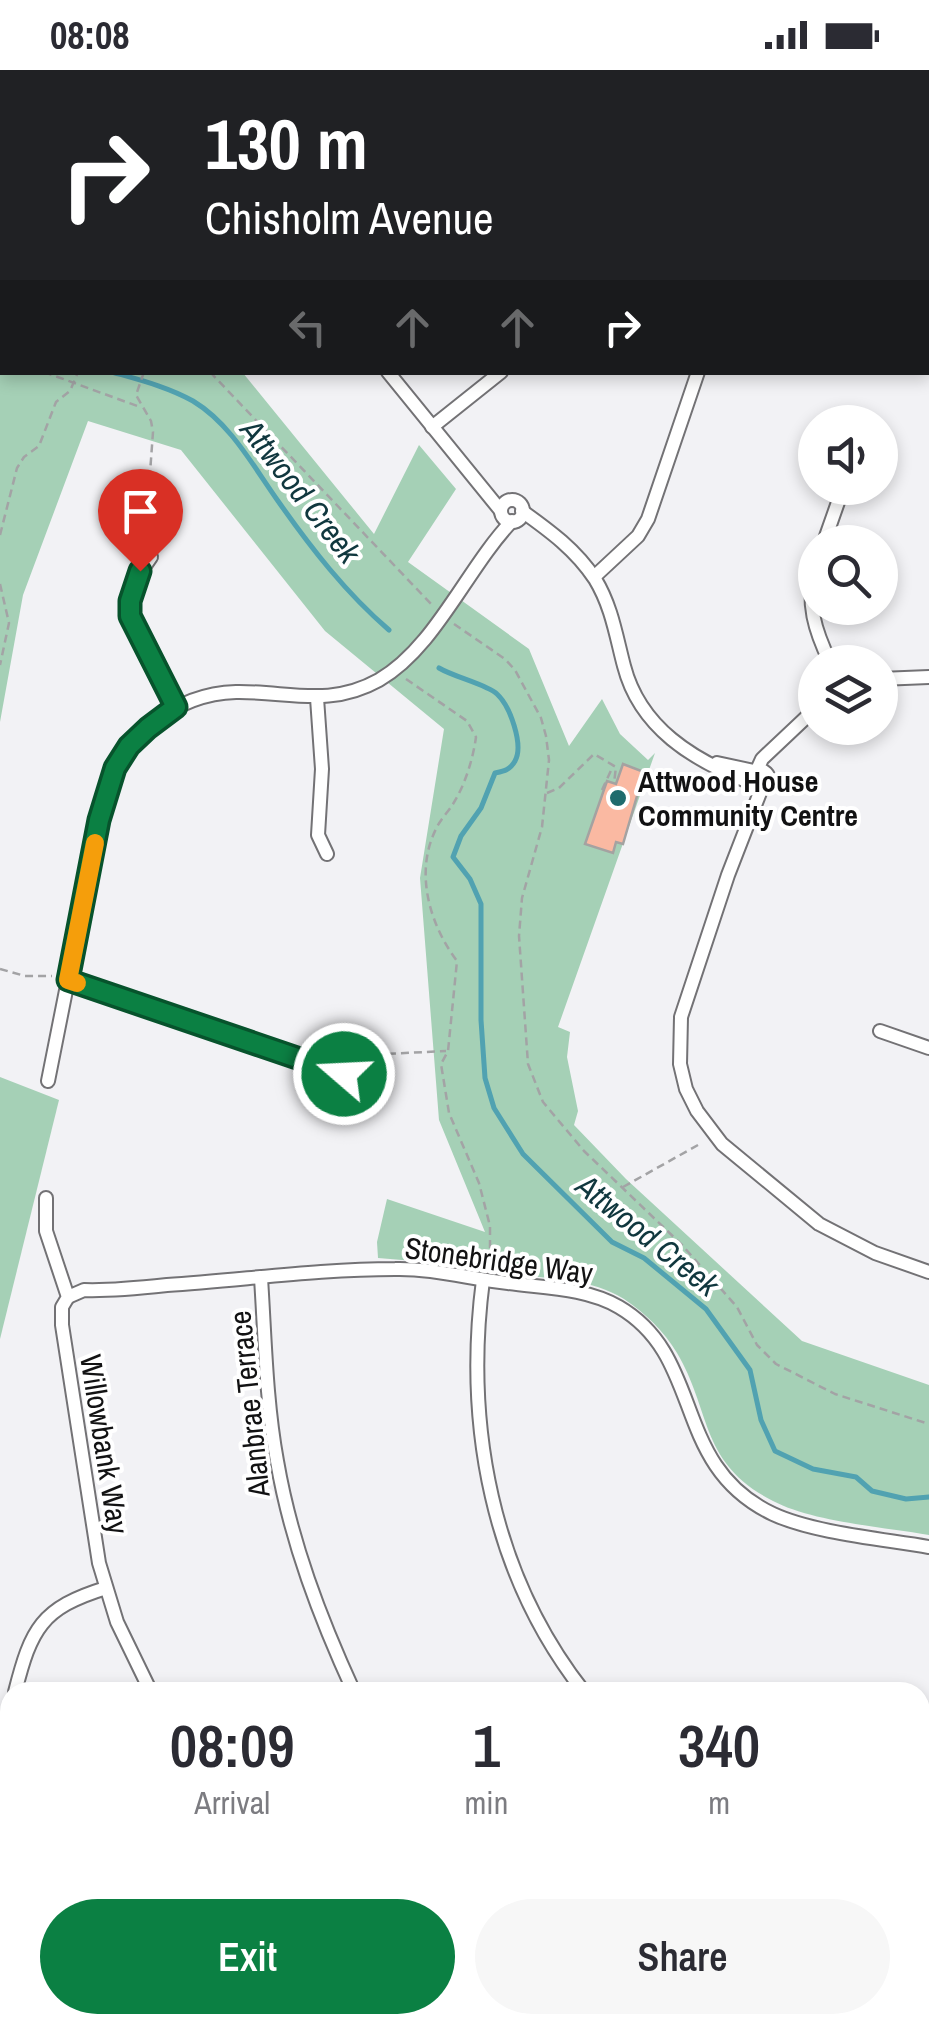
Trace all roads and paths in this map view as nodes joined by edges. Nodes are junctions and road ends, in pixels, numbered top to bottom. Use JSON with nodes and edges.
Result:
{"nodes":[{"id":1,"x":51,"y":375,"type":"edge"},
{"id":2,"x":77,"y":375,"type":"edge"},
{"id":3,"x":143,"y":375,"type":"edge"},
{"id":4,"x":213,"y":375,"type":"edge"},
{"id":5,"x":390,"y":375,"type":"edge"},
{"id":6,"x":497,"y":375,"type":"edge"},
{"id":7,"x":697,"y":375,"type":"edge"},
{"id":8,"x":74,"y":385,"type":"junction"},
{"id":9,"x":142,"y":408,"type":"junction"},
{"id":10,"x":432,"y":427,"type":"junction"},
{"id":11,"x":510,"y":513,"type":"junction"},
{"id":12,"x":146,"y":528,"type":"dead end"},
{"id":13,"x":0,"y":535,"type":"edge"},
{"id":14,"x":151,"y":557,"type":"dead end"},
{"id":15,"x":594,"y":578,"type":"junction"},
{"id":16,"x":0,"y":584,"type":"edge"},
{"id":17,"x":442,"y":613,"type":"junction"},
{"id":18,"x":0,"y":665,"type":"edge"},
{"id":19,"x":929,"y":677,"type":"edge"},
{"id":20,"x":898,"y":678,"type":"edge"},
{"id":21,"x":406,"y":679,"type":"dead end"},
{"id":22,"x":317,"y":698,"type":"junction"},
{"id":23,"x":176,"y":707,"type":"junction"},
{"id":24,"x":798,"y":726,"type":"edge"},
{"id":25,"x":614,"y":764,"type":"junction"},
{"id":26,"x":756,"y":779,"type":"junction"},
{"id":27,"x":614,"y":783,"type":"dead end"},
{"id":28,"x":602,"y":790,"type":"dead end"},
{"id":29,"x":546,"y":794,"type":"junction"},
{"id":30,"x":327,"y":854,"type":"dead end"},
{"id":31,"x":0,"y":969,"type":"edge"},
{"id":32,"x":68,"y":980,"type":"junction"},
{"id":33,"x":880,"y":1031,"type":"dead end"},
{"id":34,"x":929,"y":1048,"type":"edge"},
{"id":35,"x":448,"y":1050,"type":"junction"},
{"id":36,"x":362,"y":1055,"type":"dead end"},
{"id":37,"x":344,"y":1074,"type":"dead end"},
{"id":38,"x":48,"y":1081,"type":"dead end"},
{"id":39,"x":698,"y":1145,"type":"dead end"},
{"id":40,"x":622,"y":1188,"type":"junction"},
{"id":41,"x":46,"y":1198,"type":"dead end"},
{"id":42,"x":929,"y":1272,"type":"edge"},
{"id":43,"x":261,"y":1278,"type":"junction"},
{"id":44,"x":486,"y":1280,"type":"junction"},
{"id":45,"x":68,"y":1297,"type":"junction"},
{"id":46,"x":929,"y":1424,"type":"edge"},
{"id":47,"x":929,"y":1548,"type":"edge"},
{"id":48,"x":106,"y":1588,"type":"junction"},
{"id":49,"x":18,"y":1682,"type":"edge"},
{"id":50,"x":145,"y":1682,"type":"edge"},
{"id":51,"x":350,"y":1682,"type":"edge"},
{"id":52,"x":577,"y":1682,"type":"edge"}],
"edges":[{"from":1,"to":8,"type":"path"},
{"from":2,"to":8,"type":"path"},
{"from":3,"to":9,"type":"path"},
{"from":4,"to":17,"type":"path"},
{"from":5,"to":10,"type":"street"},
{"from":6,"to":10,"type":"street"},
{"from":7,"to":15,"type":"street"},
{"from":8,"to":9,"type":"path"},
{"from":8,"to":13,"type":"path"},
{"from":9,"to":12,"type":"path"},
{"from":10,"to":11,"type":"street"},
{"from":11,"to":15,"type":"street"},
{"from":11,"to":17,"type":"street"},
{"from":14,"to":23,"type":"street"},
{"from":15,"to":26,"type":"street"},
{"from":16,"to":18,"type":"path"},
{"from":17,"to":22,"type":"street"},
{"from":17,"to":29,"type":"path"},
{"from":19,"to":20,"type":"street"},
{"from":21,"to":35,"type":"path"},
{"from":22,"to":23,"type":"street"},
{"from":22,"to":30,"type":"street"},
{"from":23,"to":32,"type":"street"},
{"from":24,"to":26,"type":"street"},
{"from":25,"to":27,"type":"path"},
{"from":25,"to":28,"type":"path"},
{"from":25,"to":29,"type":"path"},
{"from":26,"to":42,"type":"street"},
{"from":29,"to":40,"type":"path"},
{"from":31,"to":32,"type":"path"},
{"from":32,"to":37,"type":"street"},
{"from":32,"to":38,"type":"street"},
{"from":33,"to":34,"type":"street"},
{"from":35,"to":36,"type":"path"},
{"from":35,"to":44,"type":"path"},
{"from":39,"to":40,"type":"path"},
{"from":40,"to":46,"type":"path"},
{"from":41,"to":45,"type":"street","name":"Willowbank Way"},
{"from":43,"to":44,"type":"street","name":"Stonebridge Way"},
{"from":43,"to":45,"type":"street","name":"Stonebridge Way"},
{"from":43,"to":51,"type":"street","name":"Alanbrae Terrace"},
{"from":44,"to":47,"type":"street","name":"Stonebridge Way"},
{"from":44,"to":52,"type":"street"},
{"from":45,"to":48,"type":"street","name":"Willowbank Way"},
{"from":48,"to":49,"type":"street"},
{"from":48,"to":50,"type":"street","name":"Willowbank Way"}]}
